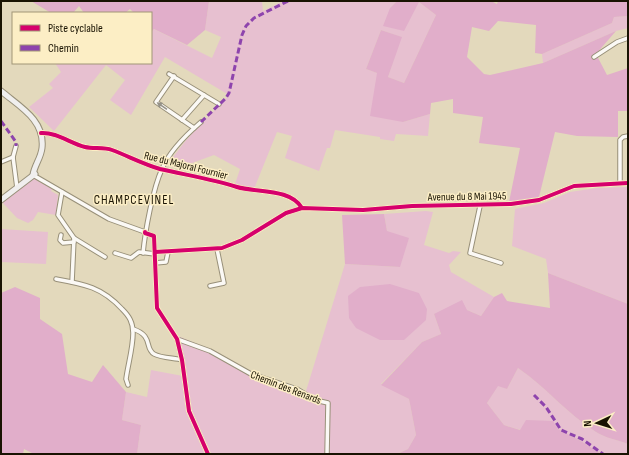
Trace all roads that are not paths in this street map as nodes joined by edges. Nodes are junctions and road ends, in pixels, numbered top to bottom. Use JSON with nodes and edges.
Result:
{"nodes":[{"id":1,"x":628,"y":38,"type":"edge"},
{"id":2,"x":594,"y":57,"type":"dead end"},
{"id":3,"x":169,"y":74,"type":"dead end"},
{"id":4,"x":174,"y":76,"type":"junction"},
{"id":5,"x":1,"y":91,"type":"edge"},
{"id":6,"x":204,"y":95,"type":"junction"},
{"id":7,"x":4,"y":97,"type":"edge"},
{"id":8,"x":219,"y":104,"type":"dead end"},
{"id":9,"x":182,"y":120,"type":"junction"},
{"id":10,"x":201,"y":122,"type":"dead end"},
{"id":11,"x":194,"y":128,"type":"junction"},
{"id":12,"x":41,"y":133,"type":"junction"},
{"id":13,"x":628,"y":136,"type":"edge"},
{"id":14,"x":16,"y":146,"type":"dead end"},
{"id":15,"x":13,"y":157,"type":"junction"},
{"id":16,"x":1,"y":162,"type":"edge"},
{"id":17,"x":162,"y":169,"type":"junction"},
{"id":18,"x":35,"y":174,"type":"junction"},
{"id":19,"x":620,"y":183,"type":"junction"},
{"id":20,"x":628,"y":183,"type":"edge"},
{"id":21,"x":17,"y":188,"type":"junction"},
{"id":22,"x":62,"y":192,"type":"junction"},
{"id":23,"x":1,"y":200,"type":"edge"},
{"id":24,"x":480,"y":206,"type":"junction"},
{"id":25,"x":302,"y":208,"type":"junction"},
{"id":26,"x":145,"y":232,"type":"junction"},
{"id":27,"x":61,"y":235,"type":"dead end"},
{"id":28,"x":74,"y":240,"type":"junction"},
{"id":29,"x":217,"y":249,"type":"junction"},
{"id":30,"x":168,"y":252,"type":"junction"},
{"id":31,"x":114,"y":253,"type":"dead end"},
{"id":32,"x":143,"y":253,"type":"junction"},
{"id":33,"x":155,"y":253,"type":"junction"},
{"id":34,"x":105,"y":257,"type":"dead end"},
{"id":35,"x":155,"y":263,"type":"junction"},
{"id":36,"x":501,"y":263,"type":"dead end"},
{"id":37,"x":56,"y":279,"type":"dead end"},
{"id":38,"x":72,"y":282,"type":"junction"},
{"id":39,"x":210,"y":286,"type":"dead end"},
{"id":40,"x":133,"y":329,"type":"junction"},
{"id":41,"x":177,"y":339,"type":"junction"},
{"id":42,"x":182,"y":360,"type":"junction"},
{"id":43,"x":128,"y":385,"type":"dead end"},
{"id":44,"x":208,"y":454,"type":"edge"},
{"id":45,"x":327,"y":454,"type":"edge"}],
"edges":[{"from":1,"to":2,"type":"street"},
{"from":3,"to":4,"type":"street"},
{"from":4,"to":6,"type":"street"},
{"from":9,"to":4,"type":"street","one_way":true},
{"from":5,"to":7,"type":"main road"},
{"from":6,"to":8,"type":"street"},
{"from":6,"to":9,"type":"street"},
{"from":7,"to":12,"type":"main road"},
{"from":9,"to":11,"type":"street"},
{"from":10,"to":11,"type":"street"},
{"from":11,"to":17,"type":"street"},
{"from":12,"to":17,"type":"street","name":"Rue du Majoral Fournier"},
{"from":12,"to":18,"type":"main road"},
{"from":13,"to":19,"type":"street"},
{"from":14,"to":15,"type":"street"},
{"from":15,"to":16,"type":"street"},
{"from":15,"to":21,"type":"street"},
{"from":17,"to":25,"type":"street","name":"Rue du Majoral Fournier"},
{"from":17,"to":26,"type":"street"},
{"from":18,"to":21,"type":"main road"},
{"from":18,"to":22,"type":"street"},
{"from":19,"to":20,"type":"street","name":"Avenue du 8 Mai 1945"},
{"from":19,"to":24,"type":"street","name":"Avenue du 8 Mai 1945"},
{"from":21,"to":23,"type":"main road"},
{"from":22,"to":26,"type":"street"},
{"from":22,"to":28,"type":"street"},
{"from":24,"to":25,"type":"street","name":"Avenue du 8 Mai 1945"},
{"from":24,"to":36,"type":"street"},
{"from":25,"to":29,"type":"street"},
{"from":26,"to":32,"type":"street"},
{"from":26,"to":33,"type":"street"},
{"from":27,"to":28,"type":"street"},
{"from":28,"to":34,"type":"street"},
{"from":28,"to":38,"type":"street"},
{"from":29,"to":30,"type":"street"},
{"from":29,"to":39,"type":"street"},
{"from":30,"to":33,"type":"street"},
{"from":30,"to":35,"type":"street"},
{"from":31,"to":32,"type":"street"},
{"from":32,"to":33,"type":"street"},
{"from":33,"to":35,"type":"street"},
{"from":35,"to":41,"type":"street"},
{"from":37,"to":38,"type":"street"},
{"from":38,"to":40,"type":"street"},
{"from":40,"to":42,"type":"street"},
{"from":40,"to":43,"type":"street"},
{"from":41,"to":42,"type":"street"},
{"from":41,"to":45,"type":"street","name":"Chemin des Renards"},
{"from":42,"to":44,"type":"street"}]}
